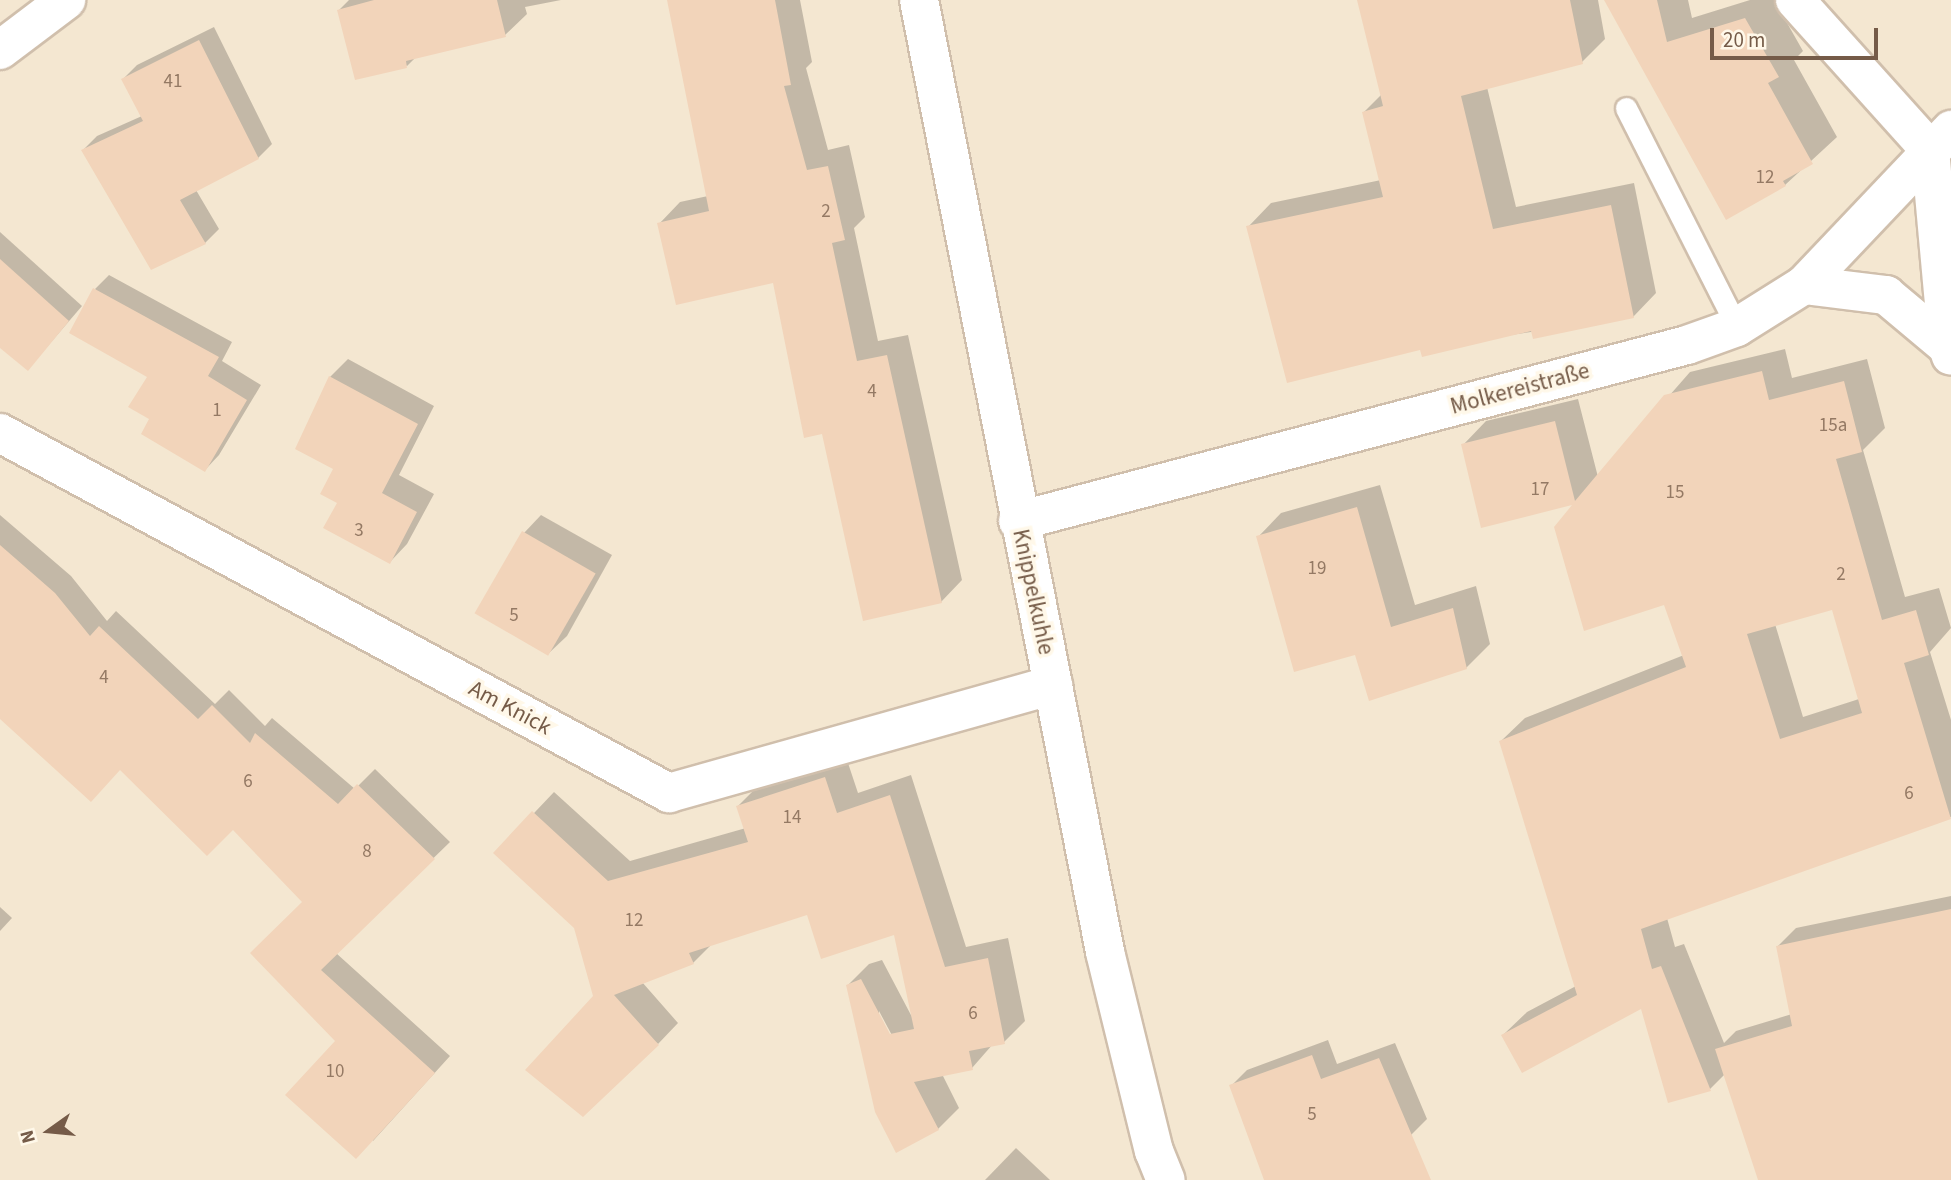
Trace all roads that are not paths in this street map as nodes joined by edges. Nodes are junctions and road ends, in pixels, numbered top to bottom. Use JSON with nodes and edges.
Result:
{"nodes":[{"id":1,"x":66,"y":0,"type":"edge"},
{"id":2,"x":919,"y":0,"type":"edge"},
{"id":3,"x":1795,"y":0,"type":"edge"},
{"id":4,"x":0,"y":50,"type":"edge"},
{"id":5,"x":1626,"y":108,"type":"dead end"},
{"id":6,"x":1941,"y":140,"type":"edge"},
{"id":7,"x":1804,"y":285,"type":"junction"},
{"id":8,"x":1737,"y":327,"type":"junction"},
{"id":9,"x":1950,"y":352,"type":"edge"},
{"id":10,"x":0,"y":433,"type":"edge"},
{"id":11,"x":1018,"y":521,"type":"junction"},
{"id":12,"x":1053,"y":685,"type":"junction"},
{"id":13,"x":1166,"y":1180,"type":"edge"}],
"edges":[{"from":1,"to":4,"type":"street"},
{"from":2,"to":11,"type":"street","name":"Knippelkuhle"},
{"from":3,"to":6,"type":"street"},
{"from":5,"to":8,"type":"lane"},
{"from":6,"to":7,"type":"street","name":"Molkereistraße"},
{"from":6,"to":9,"type":"street"},
{"from":7,"to":8,"type":"street","name":"Molkereistraße"},
{"from":7,"to":9,"type":"street"},
{"from":8,"to":11,"type":"street","name":"Molkereistraße"},
{"from":10,"to":12,"type":"street","name":"Am Knick"},
{"from":11,"to":12,"type":"street","name":"Knippelkuhle"},
{"from":12,"to":13,"type":"street","name":"Knippelkuhle"}]}
